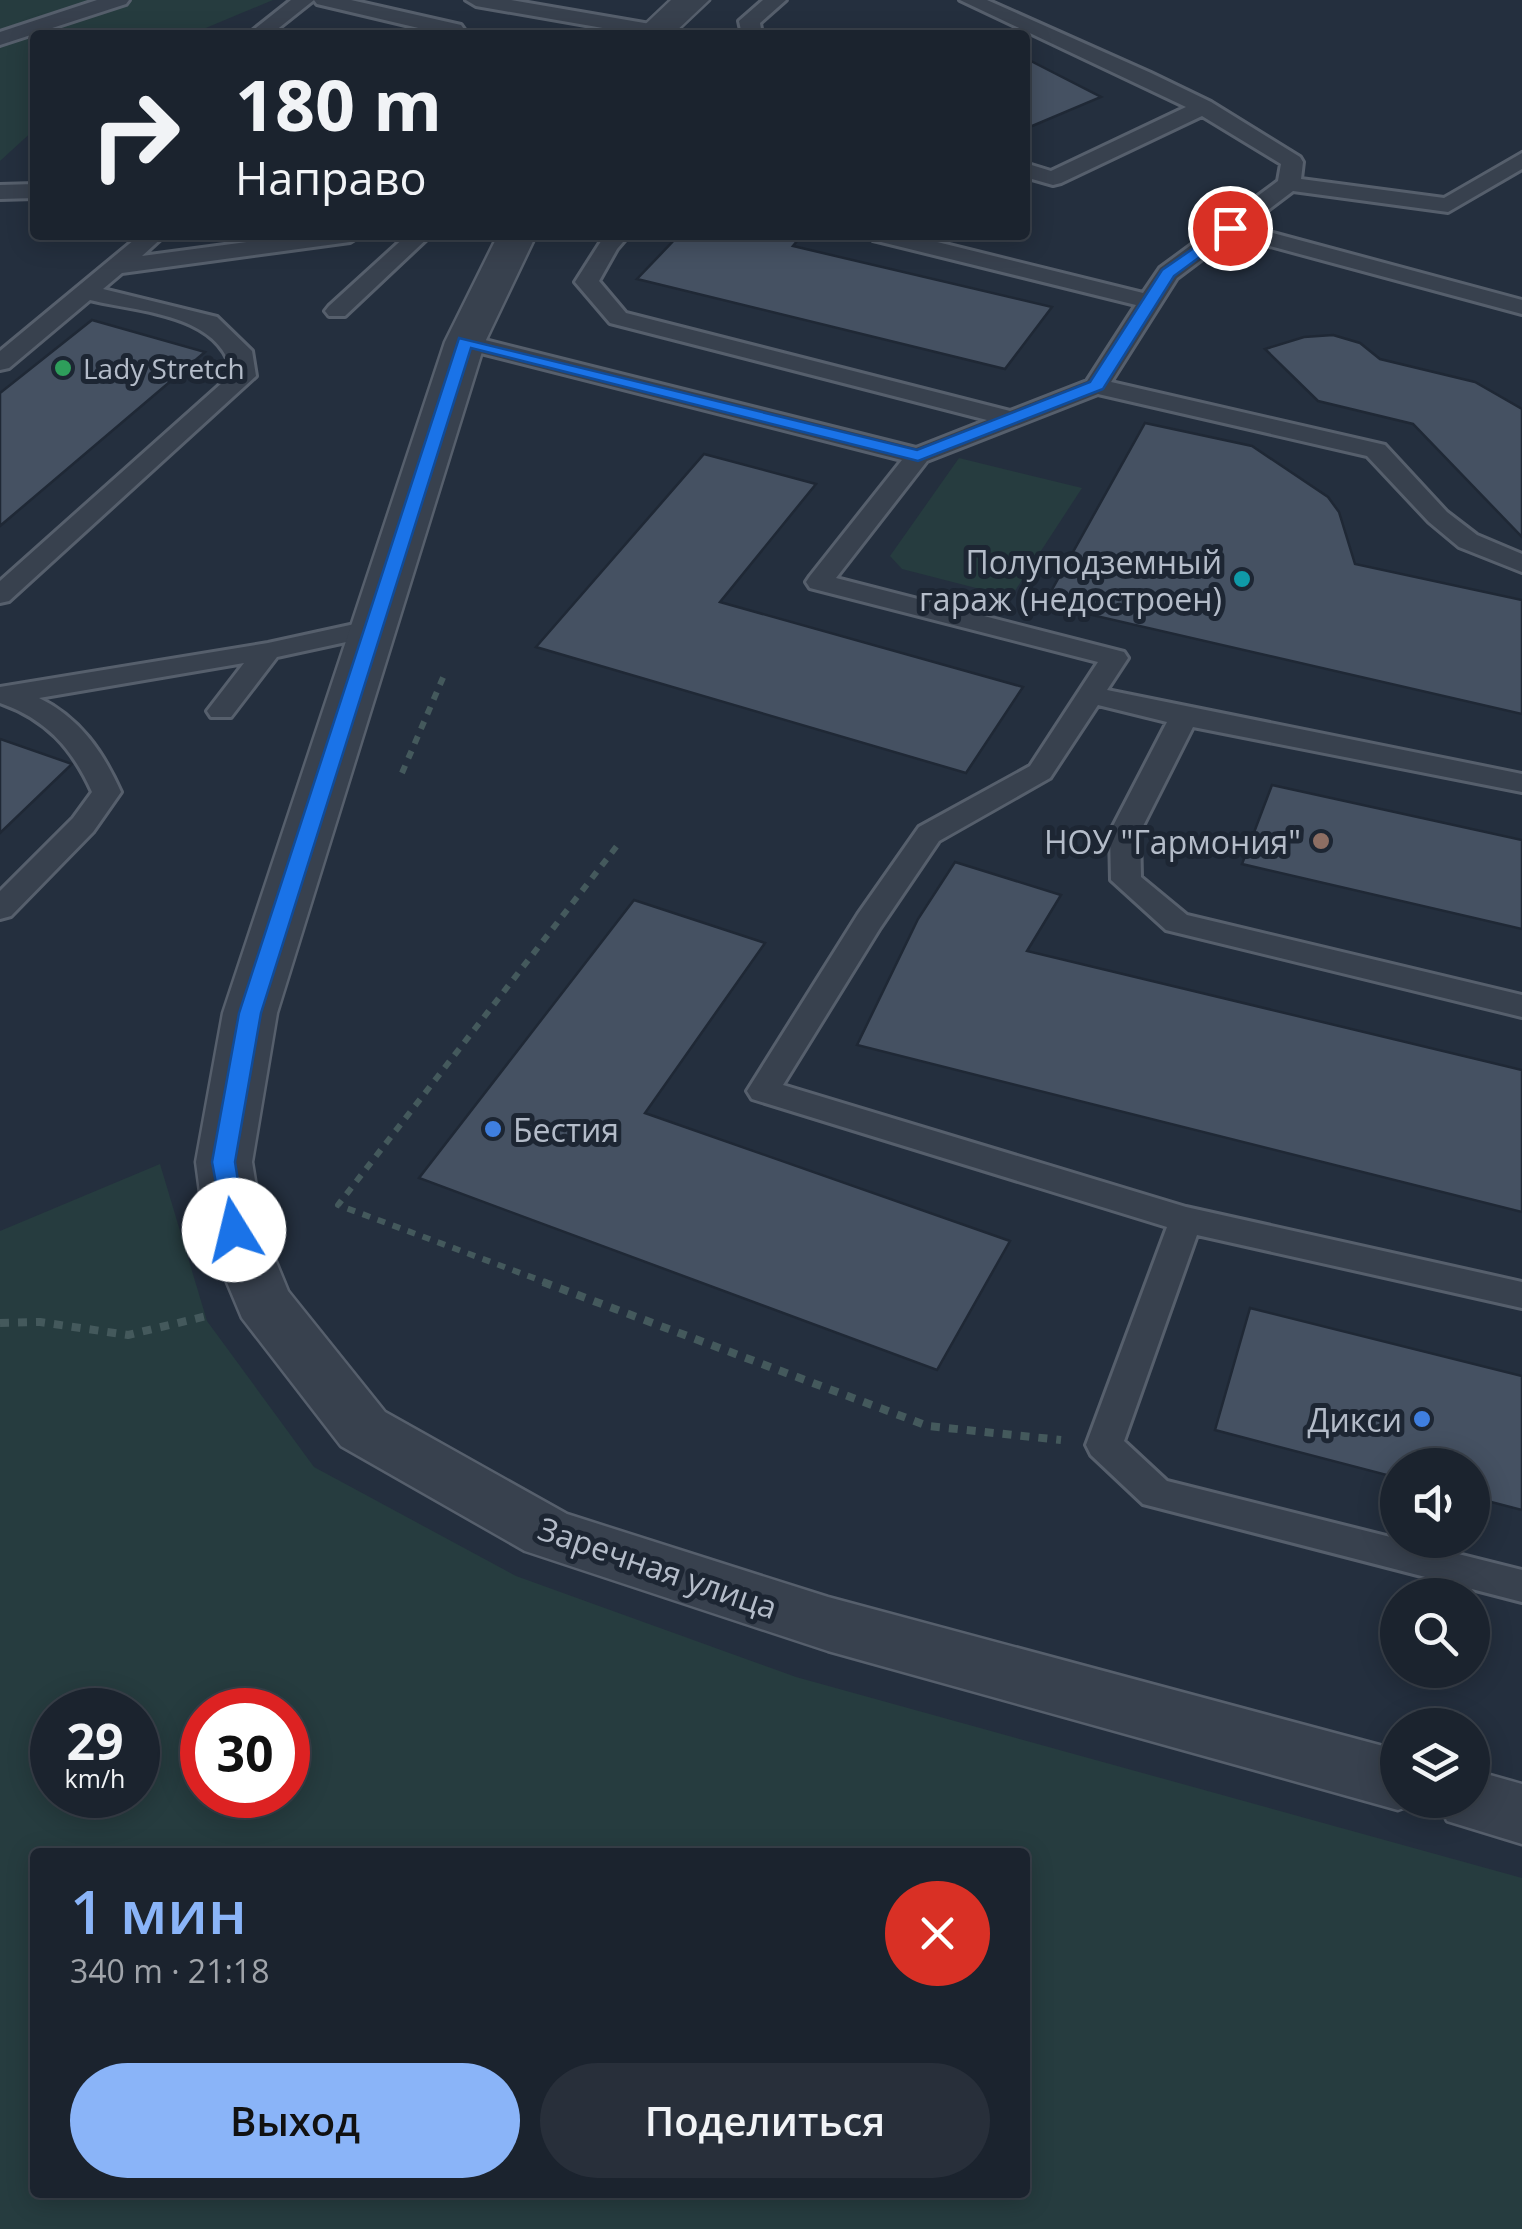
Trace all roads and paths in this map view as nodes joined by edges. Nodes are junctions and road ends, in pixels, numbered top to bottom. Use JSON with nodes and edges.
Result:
{"nodes":[{"id":1,"x":119,"y":0,"type":"edge"},
{"id":2,"x":304,"y":0,"type":"edge"},
{"id":3,"x":324,"y":0,"type":"edge"},
{"id":4,"x":476,"y":0,"type":"edge"},
{"id":5,"x":692,"y":0,"type":"edge"},
{"id":6,"x":776,"y":0,"type":"edge"},
{"id":7,"x":970,"y":0,"type":"edge"},
{"id":8,"x":264,"y":30,"type":"edge"},
{"id":9,"x":455,"y":30,"type":"edge"},
{"id":10,"x":645,"y":30,"type":"edge"},
{"id":11,"x":665,"y":30,"type":"edge"},
{"id":12,"x":751,"y":30,"type":"edge"},
{"id":13,"x":0,"y":39,"type":"edge"},
{"id":14,"x":1203,"y":108,"type":"junction"},
{"id":15,"x":1522,"y":160,"type":"edge"},
{"id":16,"x":1030,"y":171,"type":"edge"},
{"id":17,"x":1289,"y":184,"type":"junction"},
{"id":18,"x":30,"y":191,"type":"edge"},
{"id":19,"x":0,"y":192,"type":"edge"},
{"id":20,"x":1230,"y":228,"type":"junction"},
{"id":21,"x":148,"y":240,"type":"edge"},
{"id":22,"x":315,"y":240,"type":"edge"},
{"id":23,"x":415,"y":240,"type":"edge"},
{"id":24,"x":515,"y":240,"type":"edge"},
{"id":25,"x":612,"y":240,"type":"edge"},
{"id":26,"x":901,"y":240,"type":"edge"},
{"id":27,"x":116,"y":268,"type":"junction"},
{"id":28,"x":85,"y":292,"type":"junction"},
{"id":29,"x":1150,"y":302,"type":"junction"},
{"id":30,"x":1522,"y":307,"type":"edge"},
{"id":31,"x":337,"y":311,"type":"dead end"},
{"id":32,"x":464,"y":342,"type":"junction"},
{"id":33,"x":0,"y":363,"type":"edge"},
{"id":34,"x":1096,"y":386,"type":"junction"},
{"id":35,"x":1012,"y":419,"type":"junction"},
{"id":36,"x":918,"y":456,"type":"junction"},
{"id":37,"x":1522,"y":564,"type":"edge"},
{"id":38,"x":0,"y":594,"type":"edge"},
{"id":39,"x":373,"y":628,"type":"junction"},
{"id":40,"x":268,"y":651,"type":"junction"},
{"id":41,"x":445,"y":673,"type":"dead end"},
{"id":42,"x":1092,"y":695,"type":"junction"},
{"id":43,"x":3,"y":696,"type":"edge"},
{"id":44,"x":221,"y":711,"type":"dead end"},
{"id":45,"x":1184,"y":717,"type":"junction"},
{"id":46,"x":402,"y":773,"type":"dead end"},
{"id":47,"x":1522,"y":783,"type":"edge"},
{"id":48,"x":620,"y":842,"type":"dead end"},
{"id":49,"x":0,"y":909,"type":"edge"},
{"id":50,"x":1522,"y":1006,"type":"edge"},
{"id":51,"x":1186,"y":1220,"type":"junction"},
{"id":52,"x":1522,"y":1295,"type":"edge"},
{"id":53,"x":263,"y":1302,"type":"junction"},
{"id":54,"x":0,"y":1323,"type":"edge"},
{"id":55,"x":1104,"y":1445,"type":"junction"},
{"id":56,"x":1522,"y":1586,"type":"edge"},
{"id":57,"x":1380,"y":1775,"type":"edge"},
{"id":58,"x":1490,"y":1805,"type":"edge"},
{"id":59,"x":1522,"y":1814,"type":"edge"}],
"edges":[{"from":1,"to":13,"type":"lane"},
{"from":2,"to":8,"type":"lane"},
{"from":3,"to":9,"type":"lane"},
{"from":4,"to":10,"type":"lane"},
{"from":5,"to":11,"type":"street"},
{"from":6,"to":12,"type":"lane"},
{"from":7,"to":14,"type":"lane"},
{"from":14,"to":16,"type":"lane"},
{"from":14,"to":17,"type":"lane"},
{"from":15,"to":17,"type":"lane"},
{"from":17,"to":20,"type":"lane"},
{"from":18,"to":19,"type":"lane"},
{"from":20,"to":29,"type":"lane"},
{"from":20,"to":30,"type":"lane"},
{"from":21,"to":27,"type":"lane"},
{"from":22,"to":27,"type":"lane"},
{"from":23,"to":31,"type":"lane"},
{"from":24,"to":32,"type":"street","name":"Заречная улица"},
{"from":25,"to":35,"type":"lane"},
{"from":26,"to":29,"type":"lane"},
{"from":27,"to":28,"type":"lane"},
{"from":28,"to":33,"type":"lane"},
{"from":28,"to":38,"type":"lane"},
{"from":29,"to":34,"type":"lane"},
{"from":32,"to":36,"type":"lane"},
{"from":32,"to":39,"type":"street","name":"Заречная улица"},
{"from":34,"to":35,"type":"lane"},
{"from":34,"to":37,"type":"lane"},
{"from":35,"to":36,"type":"lane"},
{"from":36,"to":42,"type":"lane"},
{"from":39,"to":40,"type":"lane"},
{"from":39,"to":53,"type":"street","name":"Заречная улица"},
{"from":40,"to":43,"type":"lane"},
{"from":40,"to":44,"type":"lane"},
{"from":41,"to":46,"type":"path"},
{"from":42,"to":45,"type":"lane"},
{"from":42,"to":51,"type":"lane"},
{"from":43,"to":49,"type":"lane"},
{"from":45,"to":47,"type":"lane"},
{"from":45,"to":50,"type":"lane"},
{"from":48,"to":55,"type":"path"},
{"from":51,"to":52,"type":"lane"},
{"from":51,"to":55,"type":"lane"},
{"from":53,"to":54,"type":"path"},
{"from":53,"to":57,"type":"street","name":"Заречная улица"},
{"from":55,"to":56,"type":"lane"},
{"from":58,"to":59,"type":"street"}]}
